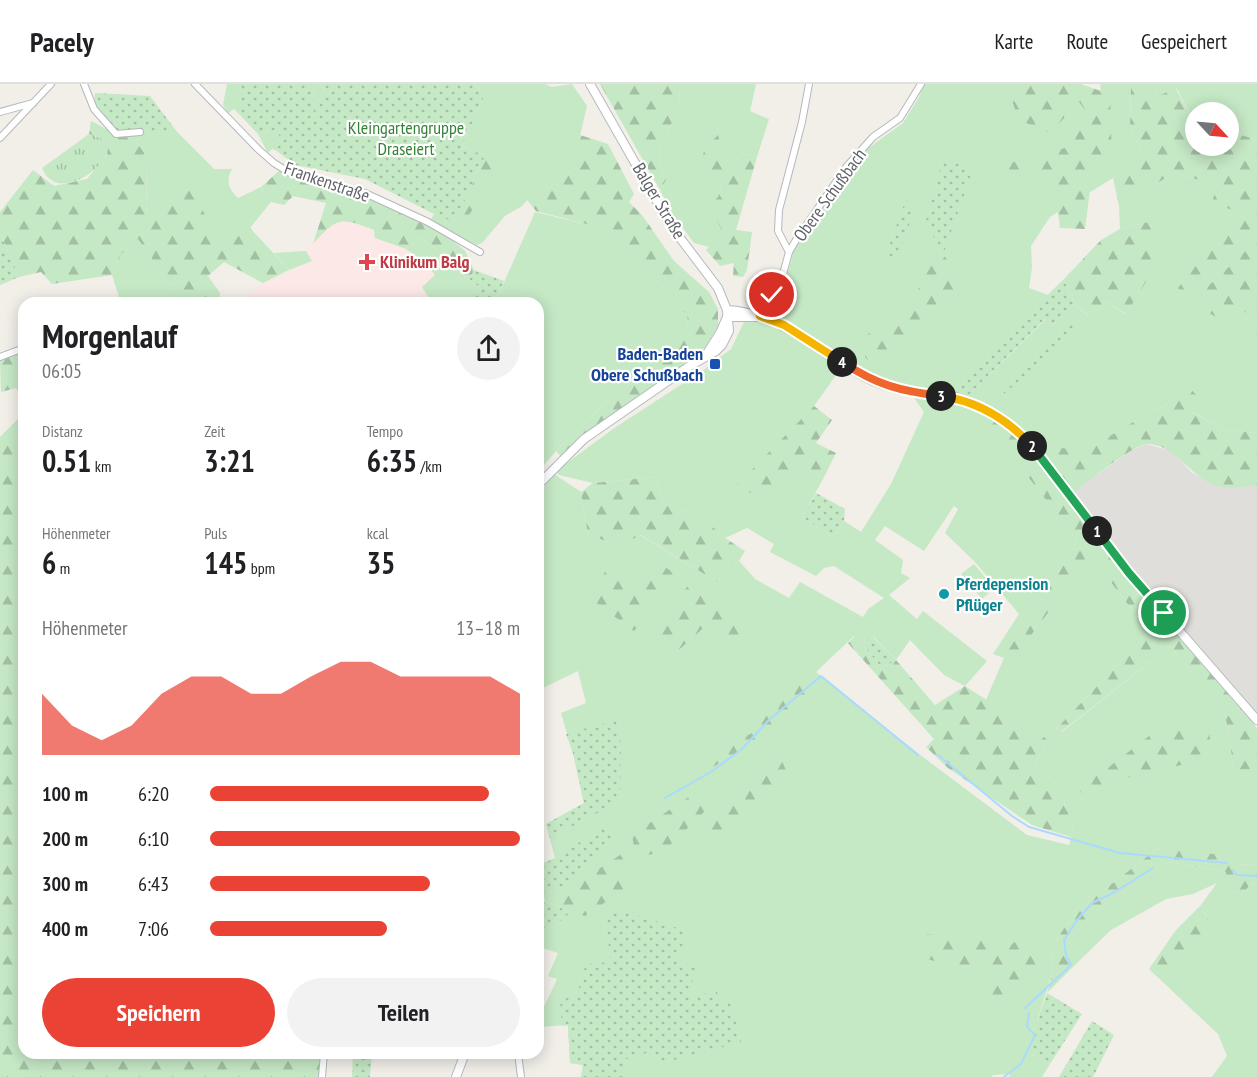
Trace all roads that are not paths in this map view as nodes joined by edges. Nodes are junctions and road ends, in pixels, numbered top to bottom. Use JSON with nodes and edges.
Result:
{"nodes":[{"id":1,"x":51,"y":84,"type":"edge"},
{"id":2,"x":84,"y":84,"type":"edge"},
{"id":3,"x":195,"y":84,"type":"edge"},
{"id":4,"x":590,"y":84,"type":"edge"},
{"id":5,"x":809,"y":84,"type":"edge"},
{"id":6,"x":921,"y":84,"type":"edge"},
{"id":7,"x":33,"y":103,"type":"junction"},
{"id":8,"x":0,"y":112,"type":"edge"},
{"id":9,"x":140,"y":132,"type":"dead end"},
{"id":10,"x":0,"y":138,"type":"edge"},
{"id":11,"x":480,"y":252,"type":"dead end"},
{"id":12,"x":789,"y":252,"type":"junction"},
{"id":13,"x":727,"y":313,"type":"junction"},
{"id":14,"x":760,"y":316,"type":"junction"},
{"id":15,"x":18,"y":350,"type":"edge"},
{"id":16,"x":0,"y":357,"type":"edge"},
{"id":17,"x":544,"y":478,"type":"edge"},
{"id":18,"x":1257,"y":720,"type":"edge"},
{"id":19,"x":324,"y":1059,"type":"edge"},
{"id":20,"x":463,"y":1059,"type":"edge"},
{"id":21,"x":519,"y":1059,"type":"edge"},
{"id":22,"x":322,"y":1077,"type":"edge"},
{"id":23,"x":456,"y":1077,"type":"edge"},
{"id":24,"x":521,"y":1077,"type":"edge"}],
"edges":[{"from":1,"to":7,"type":"street"},
{"from":2,"to":9,"type":"street"},
{"from":3,"to":11,"type":"street","name":"Frankenstraße"},
{"from":4,"to":13,"type":"street","name":"Balger Straße"},
{"from":5,"to":12,"type":"street","name":"Obere Schußbach"},
{"from":6,"to":12,"type":"street","name":"Obere Schußbach"},
{"from":7,"to":8,"type":"street"},
{"from":7,"to":10,"type":"street"},
{"from":12,"to":14,"type":"street","name":"Obere Schußbach"},
{"from":13,"to":14,"type":"street"},
{"from":13,"to":17,"type":"street"},
{"from":14,"to":18,"type":"street"},
{"from":15,"to":16,"type":"street"},
{"from":19,"to":22,"type":"street"},
{"from":20,"to":23,"type":"street"},
{"from":21,"to":24,"type":"street"}]}
